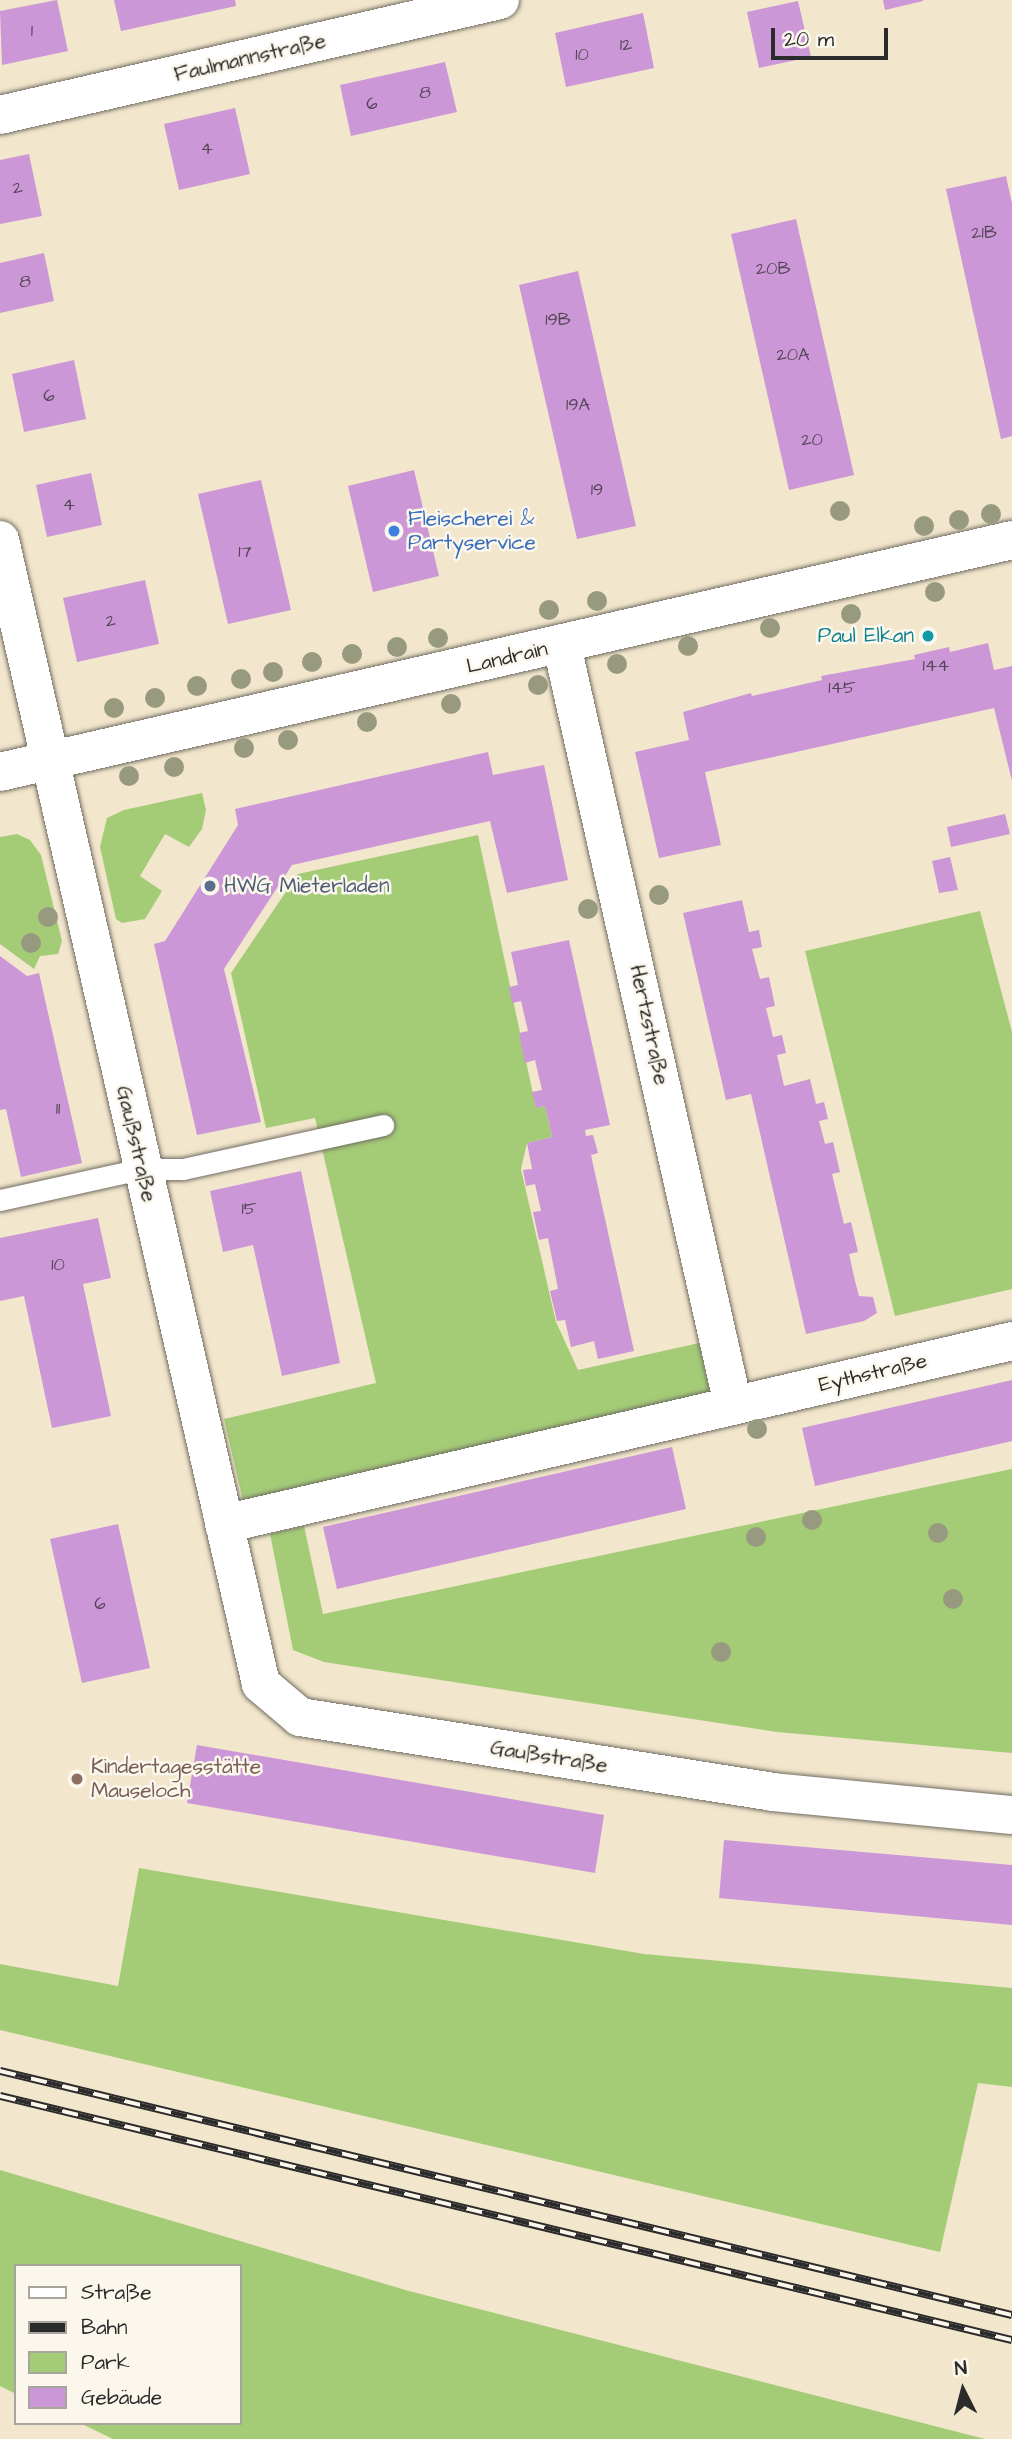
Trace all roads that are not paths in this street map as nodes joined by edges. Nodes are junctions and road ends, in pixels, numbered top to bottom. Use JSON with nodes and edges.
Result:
{"nodes":[{"id":1,"x":500,"y":0,"type":"edge"},
{"id":2,"x":0,"y":115,"type":"edge"},
{"id":3,"x":0,"y":540,"type":"edge"},
{"id":4,"x":1012,"y":540,"type":"edge"},
{"id":5,"x":562,"y":646,"type":"junction"},
{"id":6,"x":53,"y":762,"type":"junction"},
{"id":7,"x":0,"y":772,"type":"edge"},
{"id":8,"x":383,"y":1125,"type":"dead end"},
{"id":9,"x":141,"y":1169,"type":"junction"},
{"id":10,"x":0,"y":1200,"type":"edge"},
{"id":11,"x":1012,"y":1341,"type":"edge"},
{"id":12,"x":733,"y":1405,"type":"junction"},
{"id":13,"x":224,"y":1524,"type":"junction"},
{"id":14,"x":1012,"y":1815,"type":"edge"}],
"edges":[{"from":1,"to":2,"type":"street","name":"Faulmannstraße"},
{"from":3,"to":6,"type":"street","name":"Gaußstraße"},
{"from":4,"to":5,"type":"street","name":"Landrain"},
{"from":5,"to":6,"type":"street","name":"Landrain"},
{"from":5,"to":12,"type":"street","name":"Hertzstraße"},
{"from":6,"to":7,"type":"street","name":"Landrain"},
{"from":6,"to":9,"type":"street","name":"Gaußstraße"},
{"from":8,"to":9,"type":"lane"},
{"from":9,"to":10,"type":"lane"},
{"from":9,"to":13,"type":"street","name":"Gaußstraße"},
{"from":11,"to":12,"type":"street","name":"Eythstraße"},
{"from":12,"to":13,"type":"street"},
{"from":13,"to":14,"type":"street","name":"Gaußstraße"}]}
